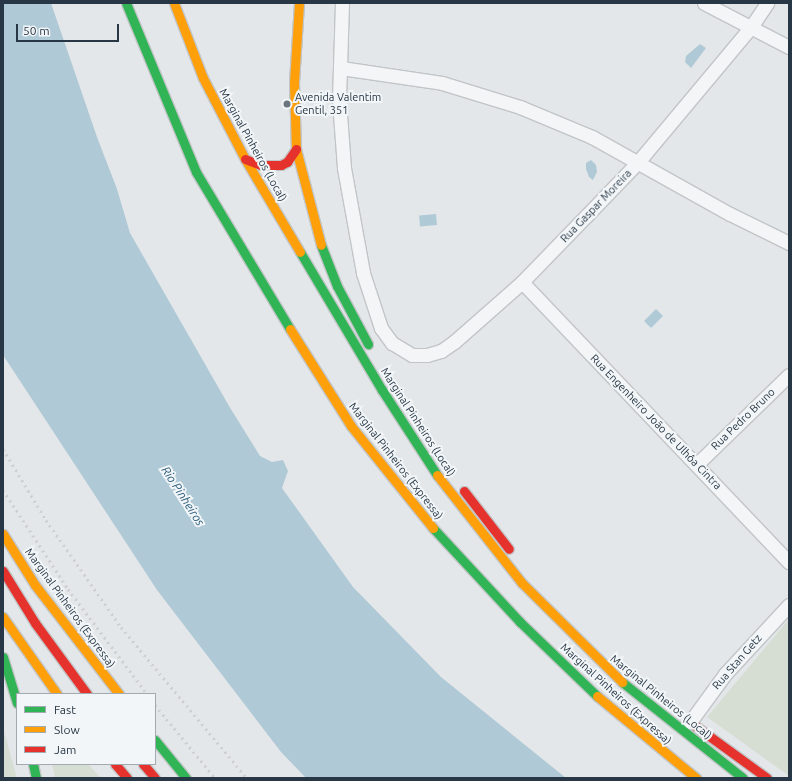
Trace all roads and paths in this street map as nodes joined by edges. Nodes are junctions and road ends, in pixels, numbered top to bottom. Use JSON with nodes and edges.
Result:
{"nodes":[{"id":1,"x":126,"y":3,"type":"edge"},
{"id":2,"x":174,"y":3,"type":"edge"},
{"id":3,"x":299,"y":3,"type":"edge"},
{"id":4,"x":342,"y":3,"type":"edge"},
{"id":5,"x":704,"y":3,"type":"edge"},
{"id":6,"x":767,"y":3,"type":"edge"},
{"id":7,"x":751,"y":27,"type":"junction"},
{"id":8,"x":789,"y":47,"type":"edge"},
{"id":9,"x":341,"y":68,"type":"junction"},
{"id":10,"x":296,"y":149,"type":"junction"},
{"id":11,"x":245,"y":159,"type":"junction"},
{"id":12,"x":638,"y":162,"type":"junction"},
{"id":13,"x":789,"y":243,"type":"edge"},
{"id":14,"x":522,"y":282,"type":"junction"},
{"id":15,"x":372,"y":350,"type":"dead end"},
{"id":16,"x":789,"y":375,"type":"edge"},
{"id":17,"x":697,"y":464,"type":"junction"},
{"id":18,"x":456,"y":482,"type":"dead end"},
{"id":19,"x":3,"y":534,"type":"edge"},
{"id":20,"x":514,"y":555,"type":"dead end"},
{"id":21,"x":789,"y":562,"type":"edge"},
{"id":22,"x":3,"y":571,"type":"edge"},
{"id":23,"x":789,"y":605,"type":"edge"},
{"id":24,"x":568,"y":615,"type":"dead end"},
{"id":25,"x":3,"y":617,"type":"edge"},
{"id":26,"x":3,"y":657,"type":"edge"},
{"id":27,"x":611,"y":657,"type":"dead end"},
{"id":28,"x":7,"y":684,"type":"edge"},
{"id":29,"x":56,"y":693,"type":"edge"},
{"id":30,"x":86,"y":693,"type":"edge"},
{"id":31,"x":118,"y":693,"type":"edge"},
{"id":32,"x":16,"y":701,"type":"edge"},
{"id":33,"x":687,"y":720,"type":"joint"},
{"id":34,"x":156,"y":741,"type":"edge"},
{"id":35,"x":33,"y":765,"type":"edge"},
{"id":36,"x":116,"y":765,"type":"edge"},
{"id":37,"x":144,"y":765,"type":"edge"},
{"id":38,"x":36,"y":778,"type":"edge"},
{"id":39,"x":127,"y":778,"type":"edge"},
{"id":40,"x":155,"y":778,"type":"edge"},
{"id":41,"x":186,"y":778,"type":"edge"},
{"id":42,"x":696,"y":778,"type":"edge"},
{"id":43,"x":743,"y":778,"type":"edge"},
{"id":44,"x":767,"y":778,"type":"edge"}],
"edges":[{"from":1,"to":42,"type":"main road","name":"Marginal Pinheiros (Expressa)"},
{"from":2,"to":11,"type":"main road","name":"Marginal Pinheiros (Local)"},
{"from":3,"to":10,"type":"main road"},
{"from":4,"to":9,"type":"street"},
{"from":5,"to":7,"type":"street"},
{"from":6,"to":7,"type":"street","name":"Rua Gaspar Moreira"},
{"from":7,"to":8,"type":"street"},
{"from":7,"to":12,"type":"street","name":"Rua Gaspar Moreira"},
{"from":9,"to":12,"type":"street"},
{"from":9,"to":14,"type":"street","name":"Rua Gaspar Moreira"},
{"from":10,"to":11,"type":"main road"},
{"from":10,"to":15,"type":"main road"},
{"from":11,"to":43,"type":"main road","name":"Marginal Pinheiros (Local)"},
{"from":12,"to":13,"type":"street"},
{"from":12,"to":14,"type":"street","name":"Rua Gaspar Moreira"},
{"from":14,"to":17,"type":"street","name":"Rua Engenheiro João de Ulhôa Cintra"},
{"from":16,"to":17,"type":"street","name":"Rua Pedro Bruno"},
{"from":17,"to":21,"type":"street","name":"Rua Engenheiro João de Ulhôa Cintra"},
{"from":18,"to":20,"type":"main road"},
{"from":19,"to":31,"type":"main road","name":"Marginal Pinheiros (Expressa)"},
{"from":22,"to":30,"type":"main road"},
{"from":23,"to":33,"type":"street","name":"Rua Stan Getz"},
{"from":24,"to":27,"type":"main road"},
{"from":25,"to":29,"type":"main road"},
{"from":26,"to":28,"type":"main road"},
{"from":28,"to":32,"type":"main road"},
{"from":33,"to":44,"type":"main road"},
{"from":34,"to":41,"type":"main road"},
{"from":35,"to":38,"type":"main road"},
{"from":36,"to":39,"type":"main road"},
{"from":37,"to":40,"type":"main road"}]}
